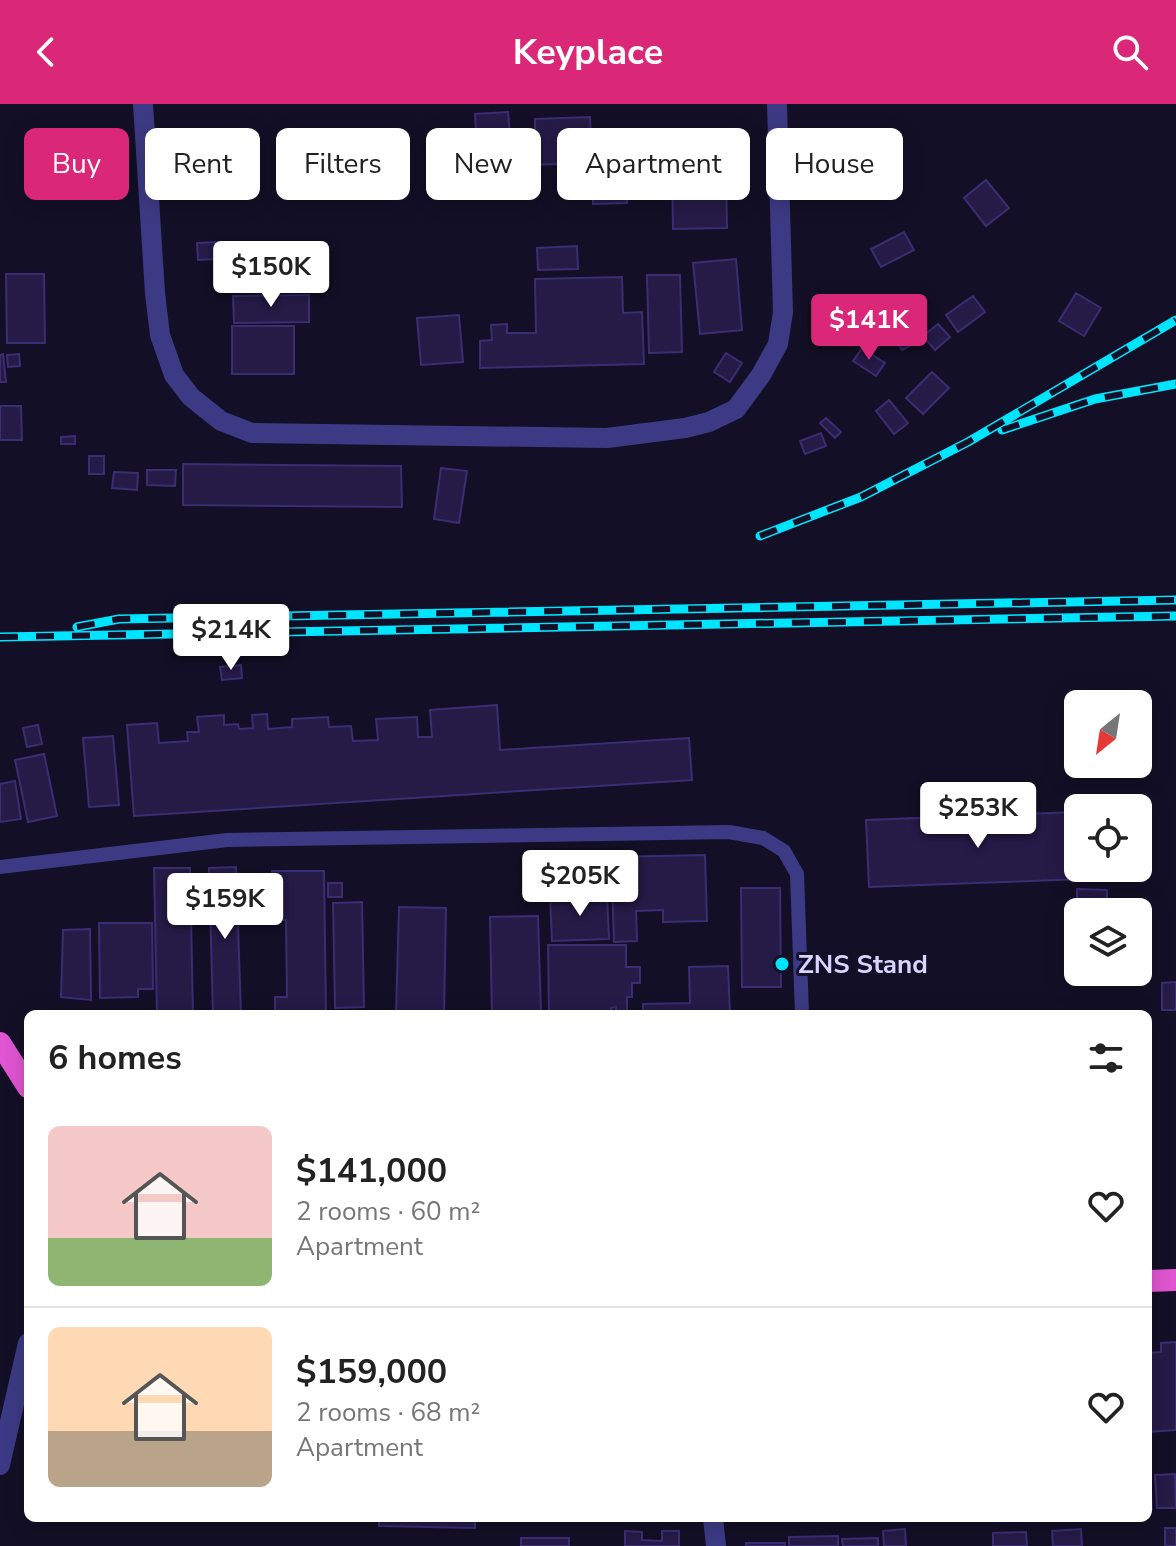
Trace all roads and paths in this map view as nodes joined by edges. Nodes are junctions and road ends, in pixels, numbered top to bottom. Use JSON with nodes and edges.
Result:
{"nodes":[{"id":1,"x":143,"y":104,"type":"edge"},
{"id":2,"x":777,"y":104,"type":"edge"},
{"id":3,"x":0,"y":867,"type":"edge"},
{"id":4,"x":802,"y":1010,"type":"edge"},
{"id":5,"x":0,"y":1043,"type":"edge"},
{"id":6,"x":24,"y":1081,"type":"edge"},
{"id":7,"x":1176,"y":1280,"type":"edge"},
{"id":8,"x":1152,"y":1281,"type":"edge"},
{"id":9,"x":24,"y":1360,"type":"edge"},
{"id":10,"x":0,"y":1465,"type":"edge"},
{"id":11,"x":713,"y":1522,"type":"edge"},
{"id":12,"x":716,"y":1546,"type":"edge"}],
"edges":[{"from":1,"to":2,"type":"street"},
{"from":3,"to":4,"type":"lane"},
{"from":5,"to":6,"type":"highway"},
{"from":7,"to":8,"type":"highway"},
{"from":9,"to":10,"type":"street"},
{"from":11,"to":12,"type":"street"}]}
